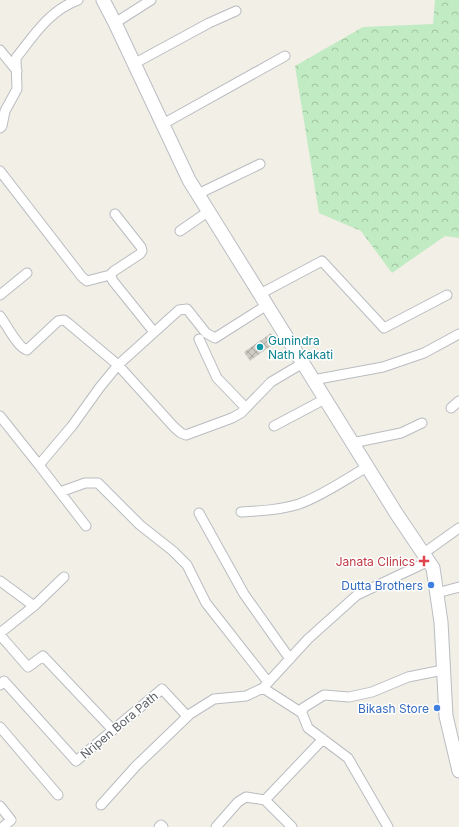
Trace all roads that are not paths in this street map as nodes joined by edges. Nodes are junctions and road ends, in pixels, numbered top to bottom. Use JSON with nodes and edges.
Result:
{"nodes":[{"id":1,"x":78,"y":0,"type":"edge"},
{"id":2,"x":103,"y":0,"type":"edge"},
{"id":3,"x":151,"y":0,"type":"edge"},
{"id":4,"x":236,"y":11,"type":"dead end"},
{"id":5,"x":115,"y":23,"type":"junction"},
{"id":6,"x":0,"y":50,"type":"edge"},
{"id":7,"x":285,"y":56,"type":"dead end"},
{"id":8,"x":135,"y":65,"type":"junction"},
{"id":9,"x":17,"y":71,"type":"junction"},
{"id":10,"x":163,"y":124,"type":"junction"},
{"id":11,"x":0,"y":128,"type":"edge"},
{"id":12,"x":260,"y":164,"type":"dead end"},
{"id":13,"x":0,"y":171,"type":"edge"},
{"id":14,"x":198,"y":194,"type":"junction"},
{"id":15,"x":209,"y":211,"type":"junction"},
{"id":16,"x":115,"y":214,"type":"dead end"},
{"id":17,"x":180,"y":231,"type":"dead end"},
{"id":18,"x":27,"y":273,"type":"dead end"},
{"id":19,"x":110,"y":275,"type":"junction"},
{"id":20,"x":0,"y":295,"type":"edge"},
{"id":21,"x":447,"y":295,"type":"dead end"},
{"id":22,"x":264,"y":299,"type":"junction"},
{"id":23,"x":0,"y":316,"type":"edge"},
{"id":24,"x":154,"y":332,"type":"junction"},
{"id":25,"x":459,"y":334,"type":"edge"},
{"id":26,"x":199,"y":338,"type":"dead end"},
{"id":27,"x":303,"y":363,"type":"junction"},
{"id":28,"x":118,"y":365,"type":"junction"},
{"id":29,"x":313,"y":380,"type":"junction"},
{"id":30,"x":325,"y":399,"type":"junction"},
{"id":31,"x":459,"y":401,"type":"edge"},
{"id":32,"x":246,"y":408,"type":"junction"},
{"id":33,"x":451,"y":408,"type":"dead end"},
{"id":34,"x":0,"y":416,"type":"edge"},
{"id":35,"x":422,"y":423,"type":"dead end"},
{"id":36,"x":274,"y":426,"type":"dead end"},
{"id":37,"x":352,"y":443,"type":"junction"},
{"id":38,"x":39,"y":465,"type":"junction"},
{"id":39,"x":367,"y":467,"type":"junction"},
{"id":40,"x":60,"y":492,"type":"junction"},
{"id":41,"x":241,"y":512,"type":"dead end"},
{"id":42,"x":199,"y":513,"type":"dead end"},
{"id":43,"x":86,"y":526,"type":"dead end"},
{"id":44,"x":459,"y":528,"type":"edge"},
{"id":45,"x":426,"y":557,"type":"junction"},
{"id":46,"x":64,"y":577,"type":"dead end"},
{"id":47,"x":0,"y":581,"type":"edge"},
{"id":48,"x":459,"y":587,"type":"edge"},
{"id":49,"x":437,"y":593,"type":"junction"},
{"id":50,"x":34,"y":606,"type":"junction"},
{"id":51,"x":0,"y":634,"type":"edge"},
{"id":52,"x":290,"y":659,"type":"junction"},
{"id":53,"x":444,"y":670,"type":"junction"},
{"id":54,"x":2,"y":683,"type":"edge"},
{"id":55,"x":266,"y":685,"type":"junction"},
{"id":56,"x":302,"y":713,"type":"junction"},
{"id":57,"x":187,"y":716,"type":"junction"},
{"id":58,"x":0,"y":727,"type":"edge"},
{"id":59,"x":113,"y":730,"type":"junction"},
{"id":60,"x":322,"y":739,"type":"junction"},
{"id":61,"x":459,"y":771,"type":"edge"},
{"id":62,"x":58,"y":795,"type":"dead end"},
{"id":63,"x":265,"y":800,"type":"junction"},
{"id":64,"x":101,"y":805,"type":"dead end"},
{"id":65,"x":0,"y":806,"type":"edge"},
{"id":66,"x":3,"y":827,"type":"edge"},
{"id":67,"x":159,"y":827,"type":"edge"},
{"id":68,"x":163,"y":827,"type":"edge"},
{"id":69,"x":216,"y":827,"type":"edge"},
{"id":70,"x":292,"y":827,"type":"edge"},
{"id":71,"x":388,"y":827,"type":"edge"}],
"edges":[{"from":1,"to":9,"type":"street"},
{"from":2,"to":5,"type":"main road"},
{"from":3,"to":5,"type":"street"},
{"from":4,"to":8,"type":"street"},
{"from":5,"to":8,"type":"main road"},
{"from":6,"to":9,"type":"street"},
{"from":7,"to":10,"type":"street"},
{"from":8,"to":10,"type":"main road"},
{"from":9,"to":11,"type":"street"},
{"from":10,"to":14,"type":"main road"},
{"from":12,"to":14,"type":"street"},
{"from":13,"to":19,"type":"street"},
{"from":14,"to":15,"type":"main road"},
{"from":15,"to":17,"type":"street"},
{"from":15,"to":22,"type":"main road"},
{"from":16,"to":19,"type":"street"},
{"from":18,"to":20,"type":"street"},
{"from":19,"to":24,"type":"street"},
{"from":21,"to":22,"type":"street"},
{"from":22,"to":24,"type":"street"},
{"from":22,"to":27,"type":"main road"},
{"from":23,"to":28,"type":"street"},
{"from":24,"to":28,"type":"street"},
{"from":25,"to":29,"type":"street"},
{"from":26,"to":32,"type":"street"},
{"from":27,"to":29,"type":"main road"},
{"from":27,"to":32,"type":"street"},
{"from":28,"to":32,"type":"street"},
{"from":28,"to":38,"type":"street"},
{"from":29,"to":30,"type":"main road"},
{"from":30,"to":36,"type":"street"},
{"from":30,"to":37,"type":"main road"},
{"from":31,"to":33,"type":"street"},
{"from":34,"to":38,"type":"street"},
{"from":35,"to":37,"type":"street"},
{"from":37,"to":39,"type":"main road"},
{"from":38,"to":40,"type":"street"},
{"from":39,"to":41,"type":"street"},
{"from":39,"to":45,"type":"main road"},
{"from":40,"to":43,"type":"street"},
{"from":40,"to":55,"type":"street"},
{"from":42,"to":52,"type":"street"},
{"from":44,"to":45,"type":"street"},
{"from":45,"to":49,"type":"main road"},
{"from":45,"to":52,"type":"street"},
{"from":46,"to":50,"type":"street"},
{"from":47,"to":50,"type":"street"},
{"from":48,"to":49,"type":"street"},
{"from":49,"to":53,"type":"main road"},
{"from":50,"to":51,"type":"street"},
{"from":51,"to":59,"type":"street"},
{"from":52,"to":55,"type":"street"},
{"from":53,"to":56,"type":"street"},
{"from":53,"to":61,"type":"main road"},
{"from":54,"to":59,"type":"street","name":"Nripen Bora Path"},
{"from":55,"to":56,"type":"street"},
{"from":55,"to":57,"type":"street"},
{"from":56,"to":60,"type":"street"},
{"from":57,"to":59,"type":"street","name":"Nripen Bora Path"},
{"from":57,"to":64,"type":"street"},
{"from":58,"to":62,"type":"street"},
{"from":60,"to":63,"type":"street"},
{"from":60,"to":71,"type":"street"},
{"from":63,"to":69,"type":"street"},
{"from":63,"to":70,"type":"street"},
{"from":65,"to":66,"type":"street"},
{"from":67,"to":68,"type":"street"}]}
